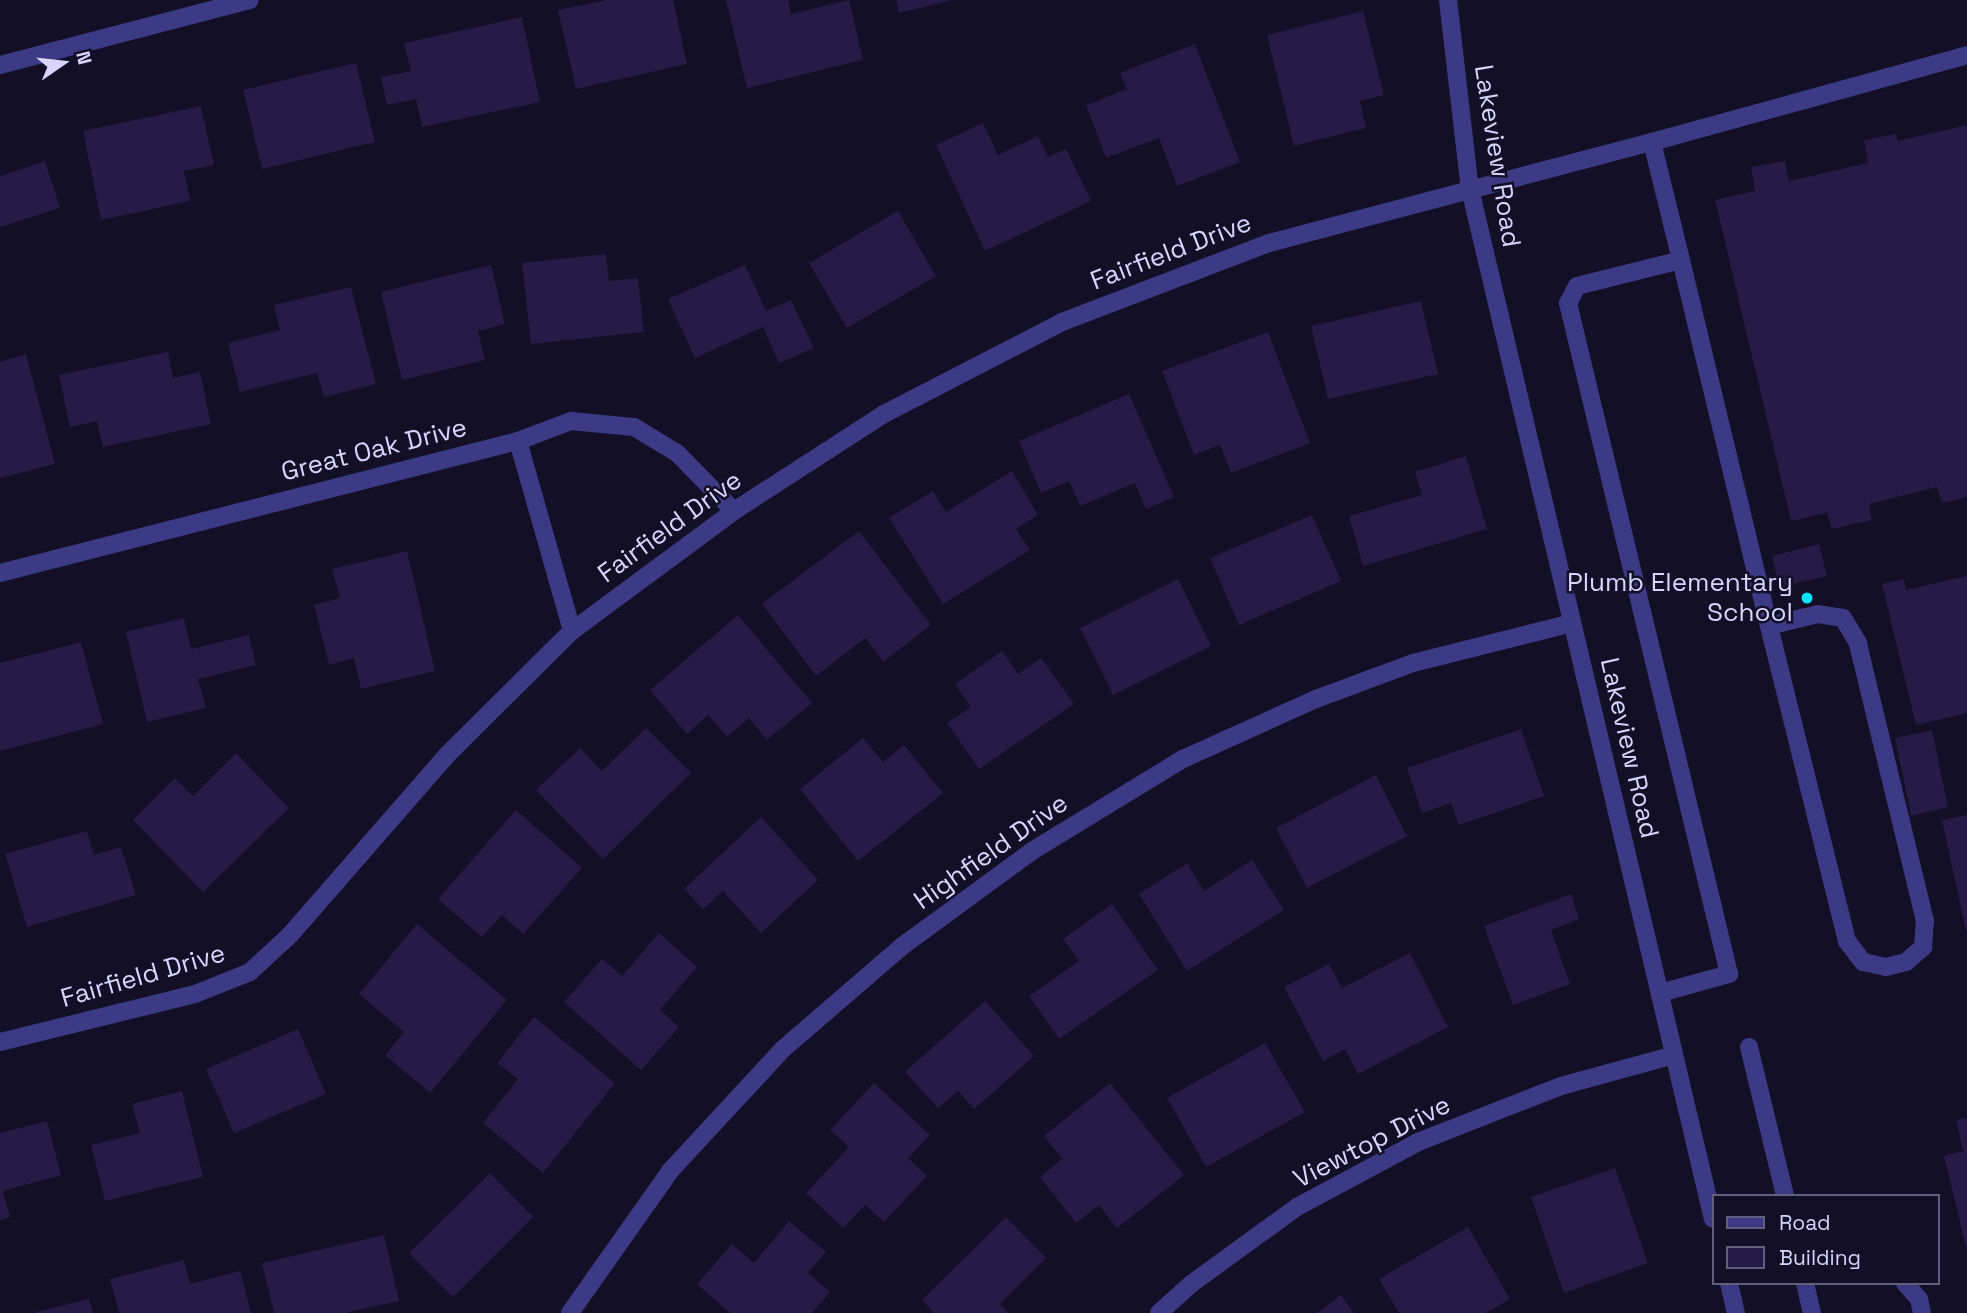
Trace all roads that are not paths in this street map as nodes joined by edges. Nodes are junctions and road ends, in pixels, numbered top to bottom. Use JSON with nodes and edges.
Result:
{"nodes":[{"id":1,"x":250,"y":0,"type":"edge"},
{"id":2,"x":1448,"y":0,"type":"edge"},
{"id":3,"x":1967,"y":55,"type":"edge"},
{"id":4,"x":0,"y":65,"type":"edge"},
{"id":5,"x":1652,"y":142,"type":"junction"},
{"id":6,"x":1470,"y":189,"type":"junction"},
{"id":7,"x":1681,"y":260,"type":"junction"},
{"id":8,"x":518,"y":441,"type":"junction"},
{"id":9,"x":734,"y":511,"type":"junction"},
{"id":10,"x":0,"y":573,"type":"edge"},
{"id":11,"x":1572,"y":622,"type":"junction"},
{"id":12,"x":1769,"y":626,"type":"junction"},
{"id":13,"x":572,"y":631,"type":"junction"},
{"id":14,"x":1660,"y":993,"type":"junction"},
{"id":15,"x":0,"y":1042,"type":"edge"},
{"id":16,"x":1749,"y":1047,"type":"dead end"},
{"id":17,"x":1674,"y":1055,"type":"junction"},
{"id":18,"x":1785,"y":1194,"type":"edge"},
{"id":19,"x":1712,"y":1215,"type":"edge"},
{"id":20,"x":1729,"y":1285,"type":"edge"},
{"id":21,"x":1805,"y":1285,"type":"edge"},
{"id":22,"x":1907,"y":1285,"type":"edge"},
{"id":23,"x":570,"y":1313,"type":"edge"},
{"id":24,"x":1159,"y":1313,"type":"edge"},
{"id":25,"x":1736,"y":1313,"type":"edge"},
{"id":26,"x":1812,"y":1313,"type":"edge"},
{"id":27,"x":1922,"y":1313,"type":"edge"}],
"edges":[{"from":1,"to":4,"type":"street"},
{"from":2,"to":6,"type":"street","name":"Lakeview Road"},
{"from":3,"to":5,"type":"street","name":"Fairfield Drive"},
{"from":5,"to":6,"type":"street","name":"Fairfield Drive"},
{"from":5,"to":7,"type":"street"},
{"from":6,"to":9,"type":"street","name":"Fairfield Drive"},
{"from":6,"to":11,"type":"street","name":"Lakeview Road"},
{"from":7,"to":12,"type":"street"},
{"from":7,"to":14,"type":"street"},
{"from":8,"to":9,"type":"street","name":"Great Oak Drive"},
{"from":8,"to":10,"type":"street","name":"Great Oak Drive"},
{"from":8,"to":13,"type":"street"},
{"from":9,"to":13,"type":"street","name":"Fairfield Drive"},
{"from":11,"to":14,"type":"street","name":"Lakeview Road"},
{"from":11,"to":23,"type":"street","name":"Highfield Drive"},
{"from":12,"to":12,"type":"street"},
{"from":13,"to":15,"type":"street","name":"Fairfield Drive"},
{"from":14,"to":17,"type":"street","name":"Lakeview Road"},
{"from":16,"to":18,"type":"street"},
{"from":17,"to":19,"type":"street","name":"Lakeview Road"},
{"from":17,"to":24,"type":"street","name":"Viewtop Drive"},
{"from":20,"to":25,"type":"street"},
{"from":21,"to":26,"type":"street"},
{"from":22,"to":27,"type":"street"}]}
